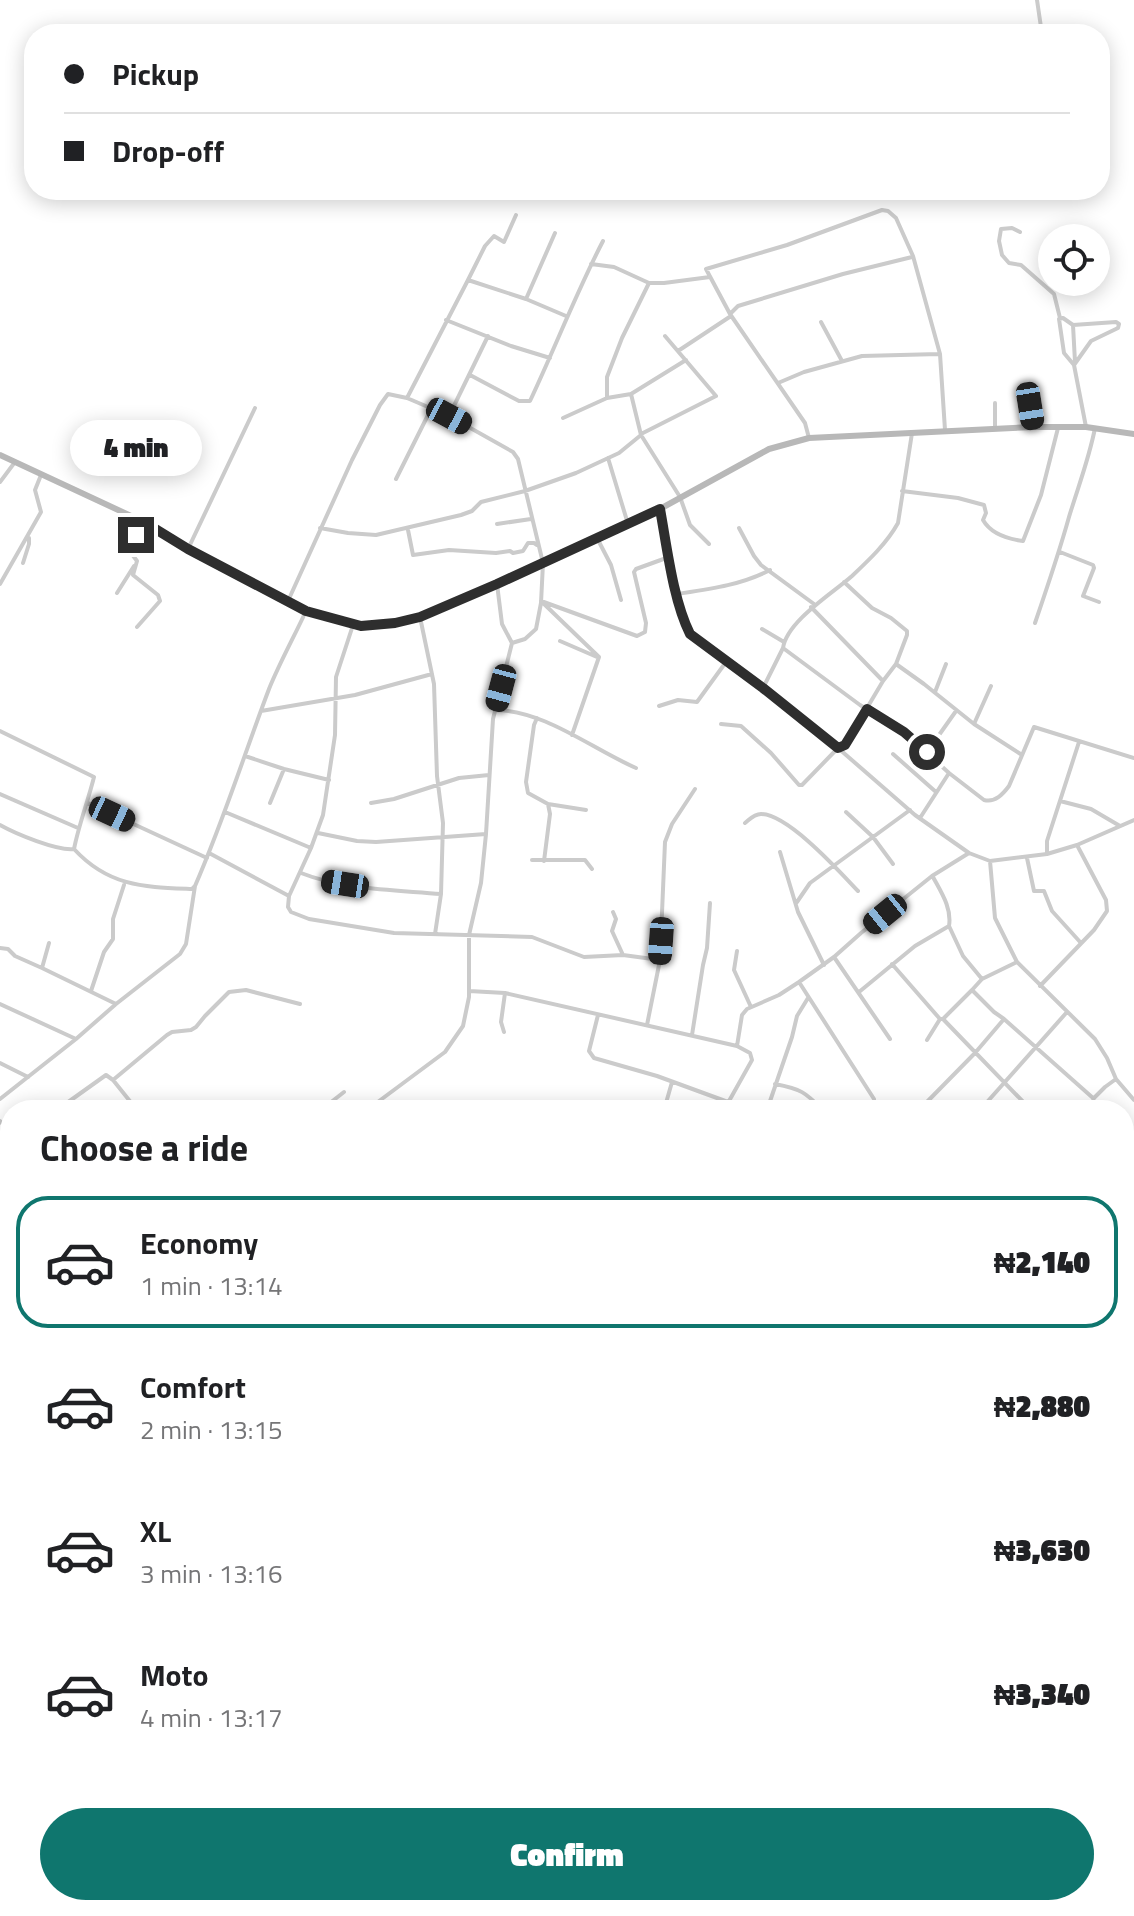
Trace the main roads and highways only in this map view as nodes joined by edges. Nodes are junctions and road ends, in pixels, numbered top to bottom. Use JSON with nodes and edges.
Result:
{"nodes":[{"id":1,"x":1134,"y":434,"type":"edge"},
{"id":2,"x":0,"y":455,"type":"edge"}],
"edges":[{"from":1,"to":2,"type":"main road"}]}
